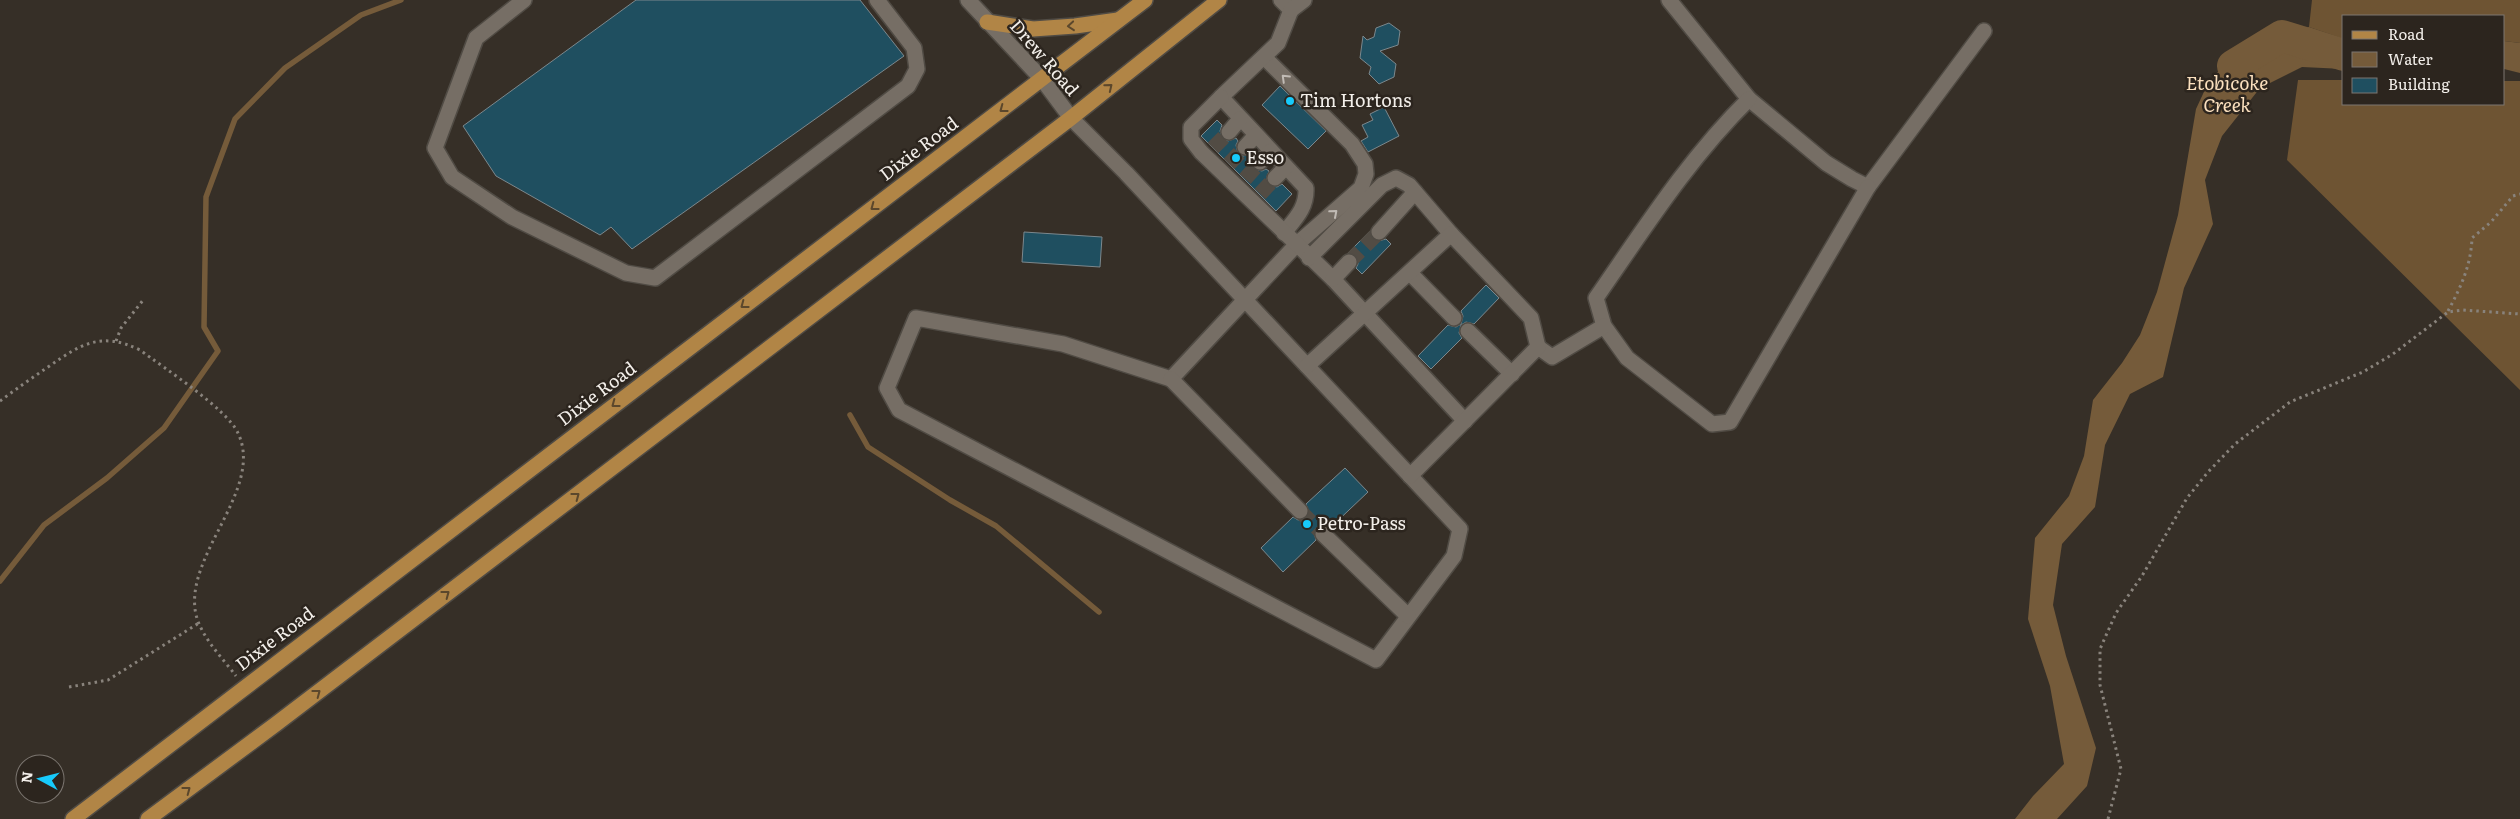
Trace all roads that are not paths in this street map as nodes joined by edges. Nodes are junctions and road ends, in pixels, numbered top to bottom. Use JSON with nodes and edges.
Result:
{"nodes":[{"id":1,"x":524,"y":0,"type":"edge"},
{"id":2,"x":877,"y":0,"type":"edge"},
{"id":3,"x":968,"y":0,"type":"edge"},
{"id":4,"x":1145,"y":0,"type":"edge"},
{"id":5,"x":1219,"y":0,"type":"edge"},
{"id":6,"x":1304,"y":0,"type":"edge"},
{"id":7,"x":1669,"y":0,"type":"edge"},
{"id":8,"x":1286,"y":5,"type":"edge"},
{"id":9,"x":1119,"y":19,"type":"junction"},
{"id":10,"x":987,"y":22,"type":"junction"},
{"id":11,"x":1984,"y":31,"type":"dead end"},
{"id":12,"x":1265,"y":58,"type":"junction"},
{"id":13,"x":1042,"y":79,"type":"junction"},
{"id":14,"x":1221,"y":97,"type":"junction"},
{"id":15,"x":1749,"y":99,"type":"junction"},
{"id":16,"x":1071,"y":118,"type":"junction"},
{"id":17,"x":1240,"y":119,"type":"junction"},
{"id":18,"x":1229,"y":132,"type":"tunnel mouth"},
{"id":19,"x":1256,"y":135,"type":"junction"},
{"id":20,"x":1245,"y":147,"type":"tunnel mouth"},
{"id":21,"x":1270,"y":151,"type":"junction"},
{"id":22,"x":1260,"y":162,"type":"tunnel mouth"},
{"id":23,"x":1868,"y":186,"type":"junction"},
{"id":24,"x":1415,"y":192,"type":"junction"},
{"id":25,"x":1379,"y":232,"type":"tunnel mouth"},
{"id":26,"x":1284,"y":233,"type":"junction"},
{"id":27,"x":1451,"y":234,"type":"junction"},
{"id":28,"x":1297,"y":244,"type":"junction"},
{"id":29,"x":1309,"y":258,"type":"junction"},
{"id":30,"x":1350,"y":262,"type":"tunnel mouth"},
{"id":31,"x":1410,"y":273,"type":"junction"},
{"id":32,"x":1332,"y":279,"type":"junction"},
{"id":33,"x":1244,"y":298,"type":"junction"},
{"id":34,"x":1364,"y":312,"type":"junction"},
{"id":35,"x":1454,"y":318,"type":"dead end"},
{"id":36,"x":1604,"y":326,"type":"junction"},
{"id":37,"x":1468,"y":331,"type":"dead end"},
{"id":38,"x":1538,"y":347,"type":"junction"},
{"id":39,"x":1307,"y":366,"type":"junction"},
{"id":40,"x":1512,"y":374,"type":"junction"},
{"id":41,"x":1170,"y":379,"type":"junction"},
{"id":42,"x":1465,"y":421,"type":"junction"},
{"id":43,"x":1410,"y":476,"type":"junction"},
{"id":44,"x":1300,"y":511,"type":"tunnel mouth"},
{"id":45,"x":1323,"y":534,"type":"tunnel mouth"},
{"id":46,"x":1408,"y":616,"type":"junction"},
{"id":47,"x":73,"y":819,"type":"edge"},
{"id":48,"x":148,"y":819,"type":"edge"}],
"edges":[{"from":1,"to":2,"type":"street"},
{"from":3,"to":10,"type":"street","name":"Drew Road"},
{"from":4,"to":9,"type":"main road","name":"Dixie Road"},
{"from":16,"to":5,"type":"main road","one_way":true},
{"from":6,"to":8,"type":"street"},
{"from":7,"to":15,"type":"street"},
{"from":8,"to":12,"type":"street"},
{"from":9,"to":10,"type":"main road","one_way":true},
{"from":9,"to":13,"type":"main road","name":"Dixie Road"},
{"from":10,"to":13,"type":"street","name":"Drew Road"},
{"from":11,"to":23,"type":"street"},
{"from":12,"to":14,"type":"street"},
{"from":28,"to":12,"type":"street","one_way":true},
{"from":13,"to":16,"type":"street","name":"Drew Road"},
{"from":13,"to":47,"type":"main road","name":"Dixie Road","one_way":true},
{"from":14,"to":17,"type":"street"},
{"from":14,"to":26,"type":"street"},
{"from":15,"to":23,"type":"street"},
{"from":15,"to":36,"type":"street"},
{"from":16,"to":33,"type":"street","name":"Drew Road"},
{"from":48,"to":16,"type":"main road","one_way":true},
{"from":17,"to":18,"type":"street"},
{"from":17,"to":19,"type":"street"},
{"from":19,"to":20,"type":"street"},
{"from":19,"to":21,"type":"street"},
{"from":21,"to":22,"type":"street"},
{"from":21,"to":26,"type":"street"},
{"from":23,"to":36,"type":"street"},
{"from":24,"to":25,"type":"street"},
{"from":24,"to":27,"type":"street"},
{"from":24,"to":29,"type":"street"},
{"from":26,"to":28,"type":"street"},
{"from":27,"to":31,"type":"street"},
{"from":27,"to":38,"type":"street"},
{"from":28,"to":29,"type":"street"},
{"from":28,"to":33,"type":"street"},
{"from":29,"to":32,"type":"street"},
{"from":30,"to":32,"type":"street"},
{"from":31,"to":34,"type":"street"},
{"from":31,"to":35,"type":"street"},
{"from":32,"to":34,"type":"street"},
{"from":33,"to":39,"type":"street","name":"Drew Road"},
{"from":33,"to":41,"type":"street"},
{"from":34,"to":39,"type":"street"},
{"from":34,"to":42,"type":"street"},
{"from":36,"to":38,"type":"street"},
{"from":37,"to":40,"type":"street"},
{"from":38,"to":40,"type":"street"},
{"from":39,"to":43,"type":"street","name":"Drew Road"},
{"from":40,"to":42,"type":"street"},
{"from":41,"to":44,"type":"street"},
{"from":41,"to":46,"type":"street"},
{"from":42,"to":43,"type":"street"},
{"from":43,"to":46,"type":"street","name":"Drew Road"},
{"from":45,"to":46,"type":"street"}]}
